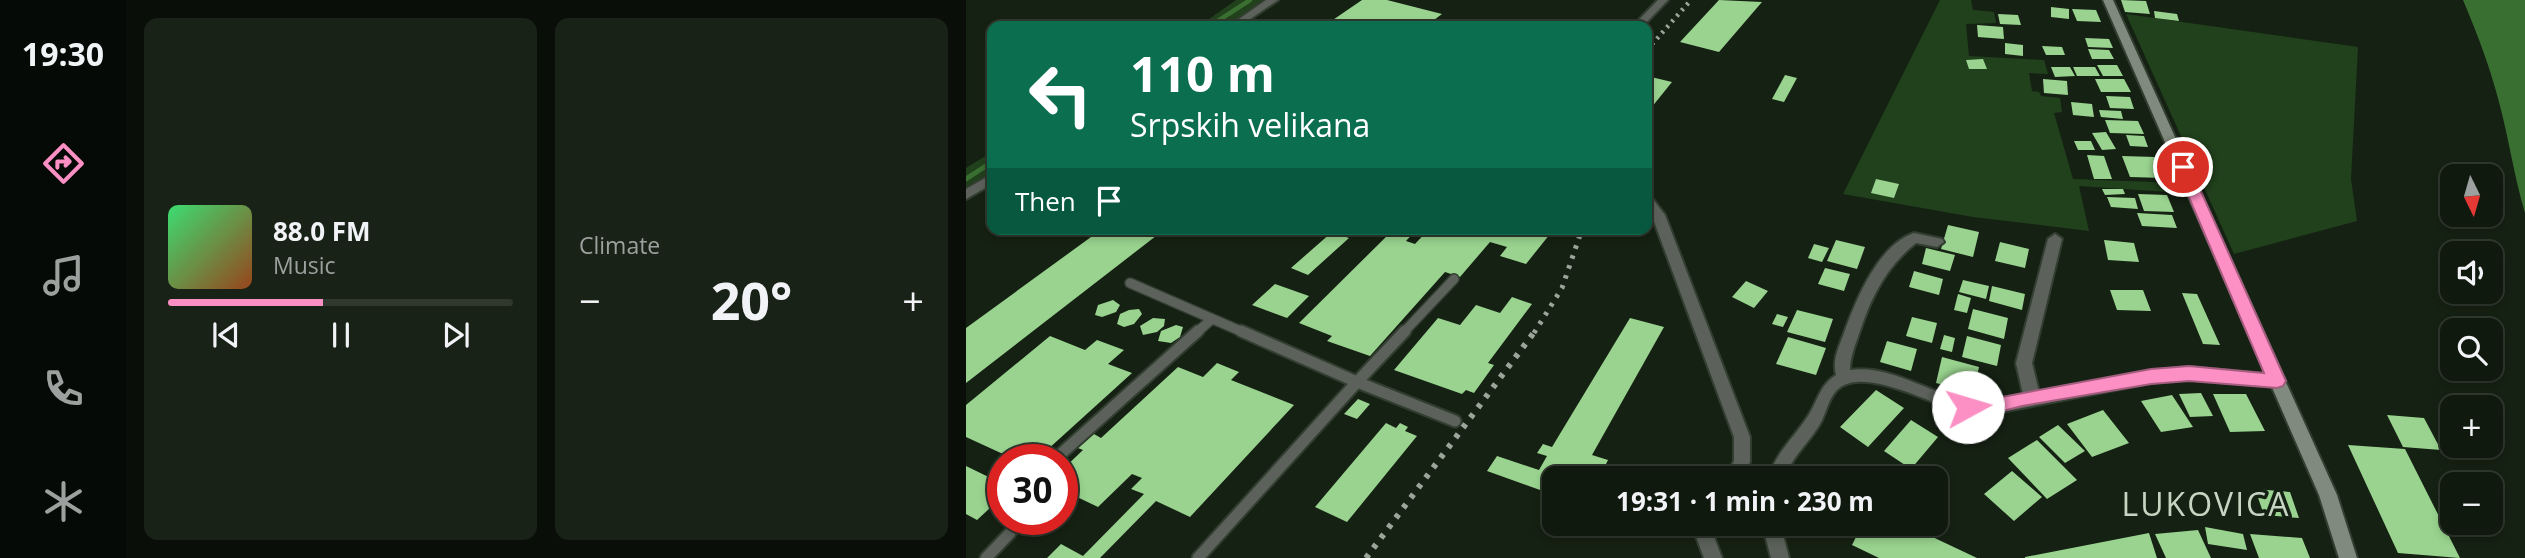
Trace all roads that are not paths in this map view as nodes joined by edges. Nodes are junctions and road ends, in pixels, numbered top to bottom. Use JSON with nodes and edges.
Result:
{"nodes":[{"id":1,"x":1273,"y":0,"type":"edge"},
{"id":2,"x":1663,"y":0,"type":"edge"},
{"id":3,"x":2108,"y":0,"type":"edge"},
{"id":4,"x":1242,"y":21,"type":"edge"},
{"id":5,"x":1643,"y":21,"type":"edge"},
{"id":6,"x":987,"y":181,"type":"edge"},
{"id":7,"x":966,"y":195,"type":"edge"},
{"id":8,"x":1652,"y":207,"type":"edge"},
{"id":9,"x":2055,"y":240,"type":"dead end"},
{"id":10,"x":1937,"y":242,"type":"dead end"},
{"id":11,"x":1454,"y":279,"type":"dead end"},
{"id":12,"x":1130,"y":283,"type":"dead end"},
{"id":13,"x":1212,"y":319,"type":"junction"},
{"id":14,"x":1846,"y":378,"type":"junction"},
{"id":15,"x":2277,"y":381,"type":"junction"},
{"id":16,"x":1357,"y":382,"type":"junction"},
{"id":17,"x":2032,"y":397,"type":"junction"},
{"id":18,"x":1455,"y":421,"type":"dead end"},
{"id":19,"x":1073,"y":444,"type":"edge"},
{"id":20,"x":1740,"y":466,"type":"edge"},
{"id":21,"x":1780,"y":466,"type":"edge"},
{"id":22,"x":1008,"y":535,"type":"edge"},
{"id":23,"x":1705,"y":536,"type":"edge"},
{"id":24,"x":1774,"y":536,"type":"edge"},
{"id":25,"x":986,"y":558,"type":"edge"},
{"id":26,"x":1198,"y":558,"type":"edge"},
{"id":27,"x":1713,"y":558,"type":"edge"},
{"id":28,"x":1780,"y":558,"type":"edge"},
{"id":29,"x":2348,"y":558,"type":"edge"}],
"edges":[{"from":1,"to":4,"type":"street"},
{"from":2,"to":5,"type":"street"},
{"from":3,"to":15,"type":"main road"},
{"from":6,"to":7,"type":"street"},
{"from":8,"to":20,"type":"street"},
{"from":9,"to":17,"type":"street"},
{"from":10,"to":14,"type":"street"},
{"from":11,"to":16,"type":"lane"},
{"from":12,"to":13,"type":"lane"},
{"from":13,"to":16,"type":"lane"},
{"from":13,"to":19,"type":"lane"},
{"from":14,"to":17,"type":"street"},
{"from":14,"to":21,"type":"street"},
{"from":15,"to":17,"type":"street"},
{"from":15,"to":29,"type":"main road"},
{"from":16,"to":18,"type":"lane"},
{"from":16,"to":26,"type":"lane"},
{"from":22,"to":25,"type":"lane"},
{"from":23,"to":27,"type":"street"},
{"from":24,"to":28,"type":"street"}]}
